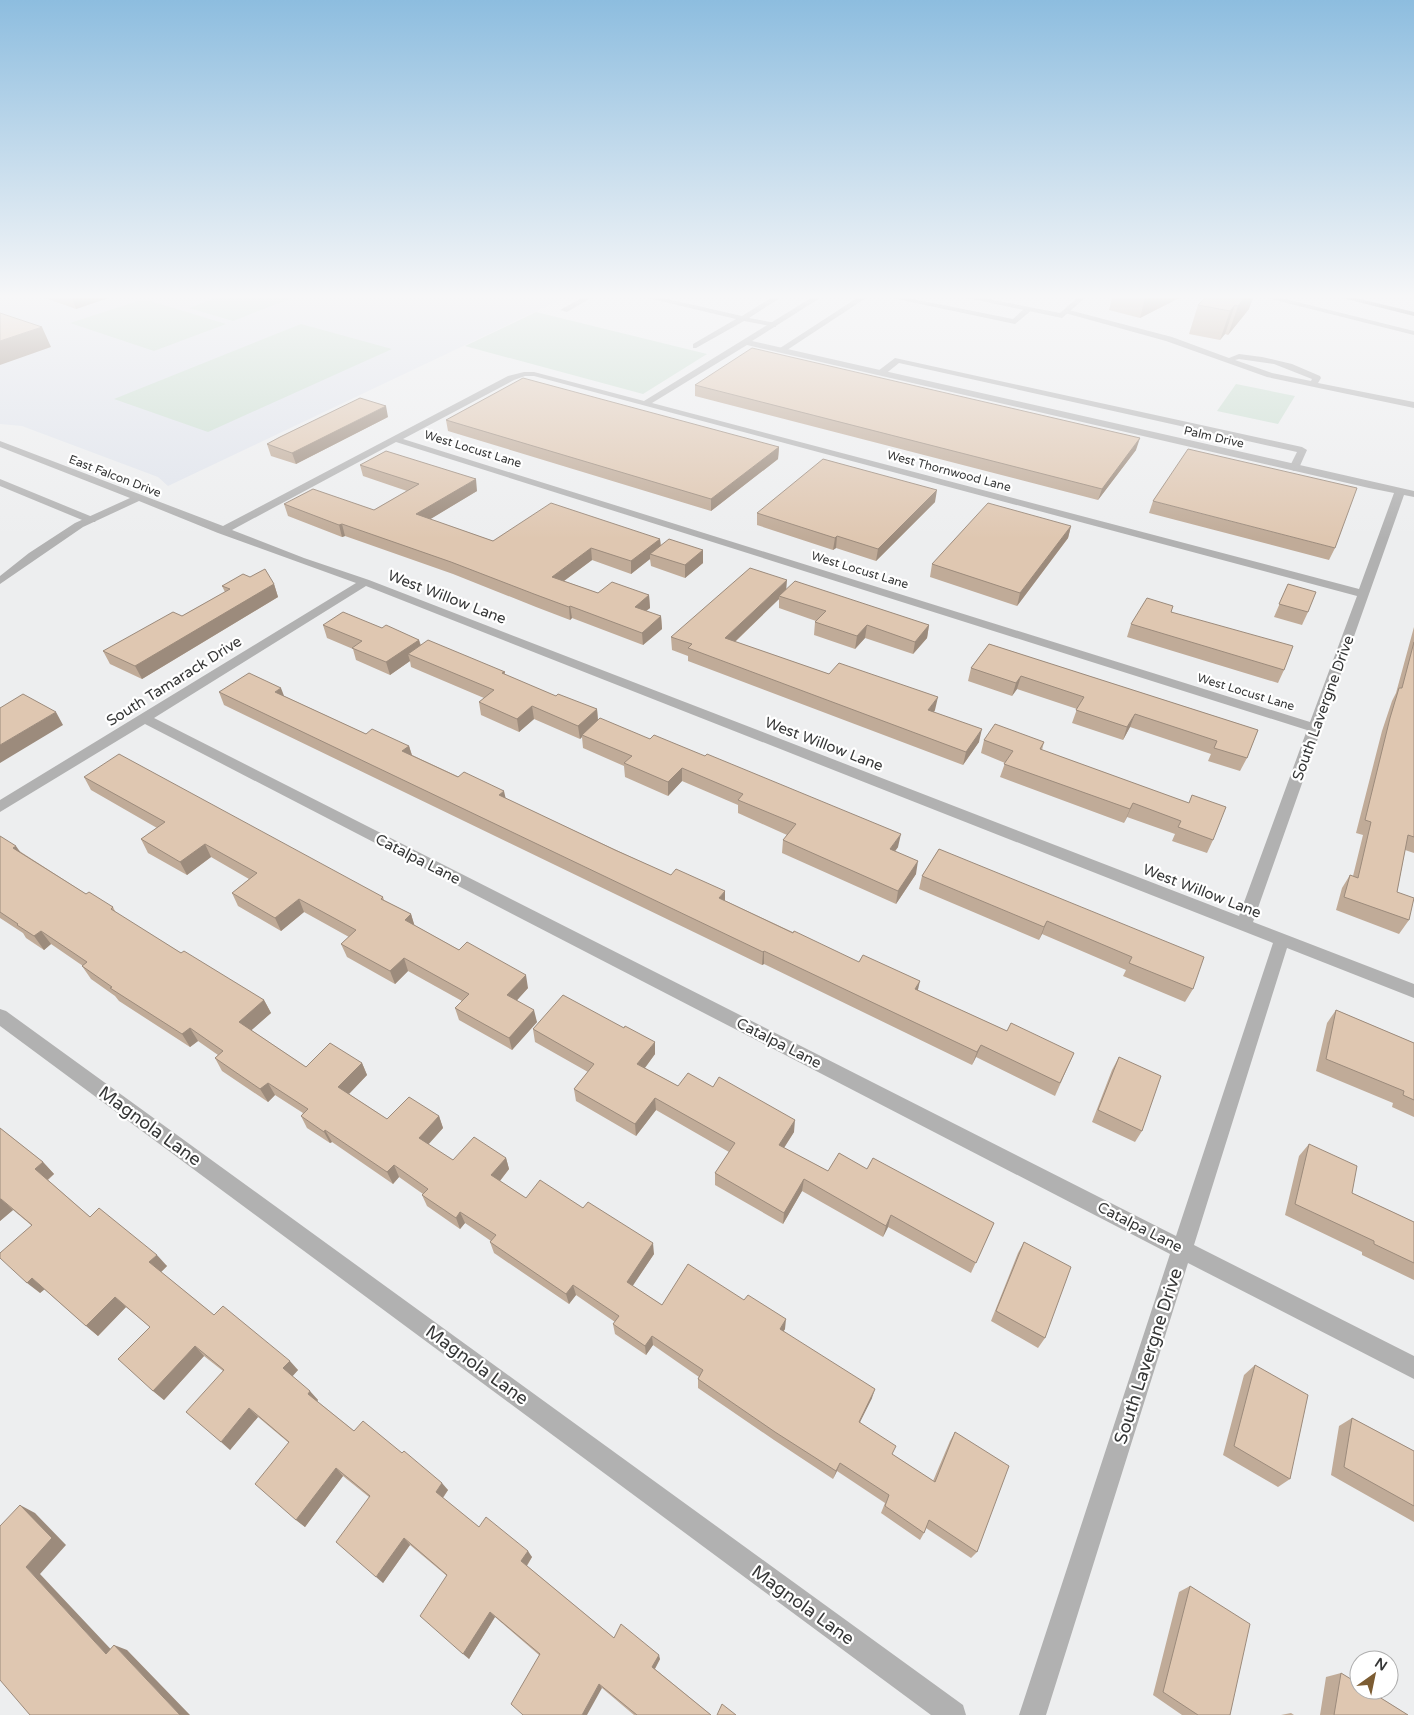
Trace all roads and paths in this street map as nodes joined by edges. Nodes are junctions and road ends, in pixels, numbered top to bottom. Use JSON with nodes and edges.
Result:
{"nodes":[{"id":1,"x":511,"y":378,"type":"edge"},
{"id":2,"x":553,"y":378,"type":"edge"},
{"id":3,"x":687,"y":378,"type":"edge"},
{"id":4,"x":904,"y":378,"type":"edge"},
{"id":5,"x":979,"y":378,"type":"edge"},
{"id":6,"x":1284,"y":378,"type":"edge"},
{"id":7,"x":1317,"y":378,"type":"edge"},
{"id":8,"x":1313,"y":384,"type":"junction"},
{"id":9,"x":646,"y":403,"type":"junction"},
{"id":10,"x":1414,"y":405,"type":"edge"},
{"id":11,"x":395,"y":439,"type":"junction"},
{"id":12,"x":0,"y":444,"type":"edge"},
{"id":13,"x":1294,"y":468,"type":"junction"},
{"id":14,"x":0,"y":482,"type":"edge"},
{"id":15,"x":1400,"y":491,"type":"junction"},
{"id":16,"x":1414,"y":494,"type":"edge"},
{"id":17,"x":137,"y":498,"type":"junction"},
{"id":18,"x":91,"y":520,"type":"junction"},
{"id":19,"x":222,"y":530,"type":"junction"},
{"id":20,"x":0,"y":581,"type":"edge"},
{"id":21,"x":365,"y":582,"type":"junction"},
{"id":22,"x":1364,"y":594,"type":"junction"},
{"id":23,"x":144,"y":718,"type":"junction"},
{"id":24,"x":1315,"y":728,"type":"junction"},
{"id":25,"x":0,"y":807,"type":"edge"},
{"id":26,"x":1244,"y":925,"type":"junction"},
{"id":27,"x":1282,"y":940,"type":"junction"},
{"id":28,"x":1414,"y":991,"type":"edge"},
{"id":29,"x":0,"y":1016,"type":"edge"},
{"id":30,"x":1183,"y":1249,"type":"junction"},
{"id":31,"x":1414,"y":1368,"type":"edge"},
{"id":32,"x":953,"y":1715,"type":"edge"},
{"id":33,"x":1032,"y":1715,"type":"edge"}],
"edges":[{"from":1,"to":11,"type":"street","name":"West Thornwood Lane"},
{"from":2,"to":9,"type":"street","name":"West Thornwood Lane"},
{"from":3,"to":9,"type":"street"},
{"from":4,"to":13,"type":"street","name":"Palm Drive"},
{"from":5,"to":13,"type":"street"},
{"from":6,"to":8,"type":"street"},
{"from":7,"to":8,"type":"street"},
{"from":8,"to":10,"type":"street"},
{"from":9,"to":22,"type":"street","name":"West Thornwood Lane"},
{"from":11,"to":19,"type":"street"},
{"from":11,"to":24,"type":"street","name":"West Locust Lane"},
{"from":12,"to":17,"type":"street","name":"East Falcon Drive"},
{"from":13,"to":15,"type":"street","name":"Palm Drive"},
{"from":14,"to":18,"type":"street"},
{"from":15,"to":16,"type":"street","name":"Palm Drive"},
{"from":15,"to":22,"type":"street","name":"South Lavergne Drive"},
{"from":17,"to":18,"type":"street"},
{"from":17,"to":19,"type":"street","name":"East Falcon Drive"},
{"from":18,"to":20,"type":"street"},
{"from":19,"to":21,"type":"street","name":"West Willow Lane"},
{"from":21,"to":23,"type":"street","name":"South Tamarack Drive"},
{"from":21,"to":26,"type":"street","name":"West Willow Lane"},
{"from":22,"to":24,"type":"street","name":"South Lavergne Drive"},
{"from":23,"to":25,"type":"street","name":"South Tamarack Drive"},
{"from":23,"to":30,"type":"street","name":"Catalpa Lane"},
{"from":24,"to":26,"type":"street","name":"South Lavergne Drive"},
{"from":26,"to":27,"type":"street","name":"West Willow Lane"},
{"from":27,"to":28,"type":"street","name":"West Willow Lane"},
{"from":27,"to":30,"type":"street","name":"South Lavergne Drive"},
{"from":29,"to":32,"type":"street","name":"Magnola Lane"},
{"from":30,"to":31,"type":"street","name":"Catalpa Lane"},
{"from":30,"to":33,"type":"street","name":"South Lavergne Drive"}]}
